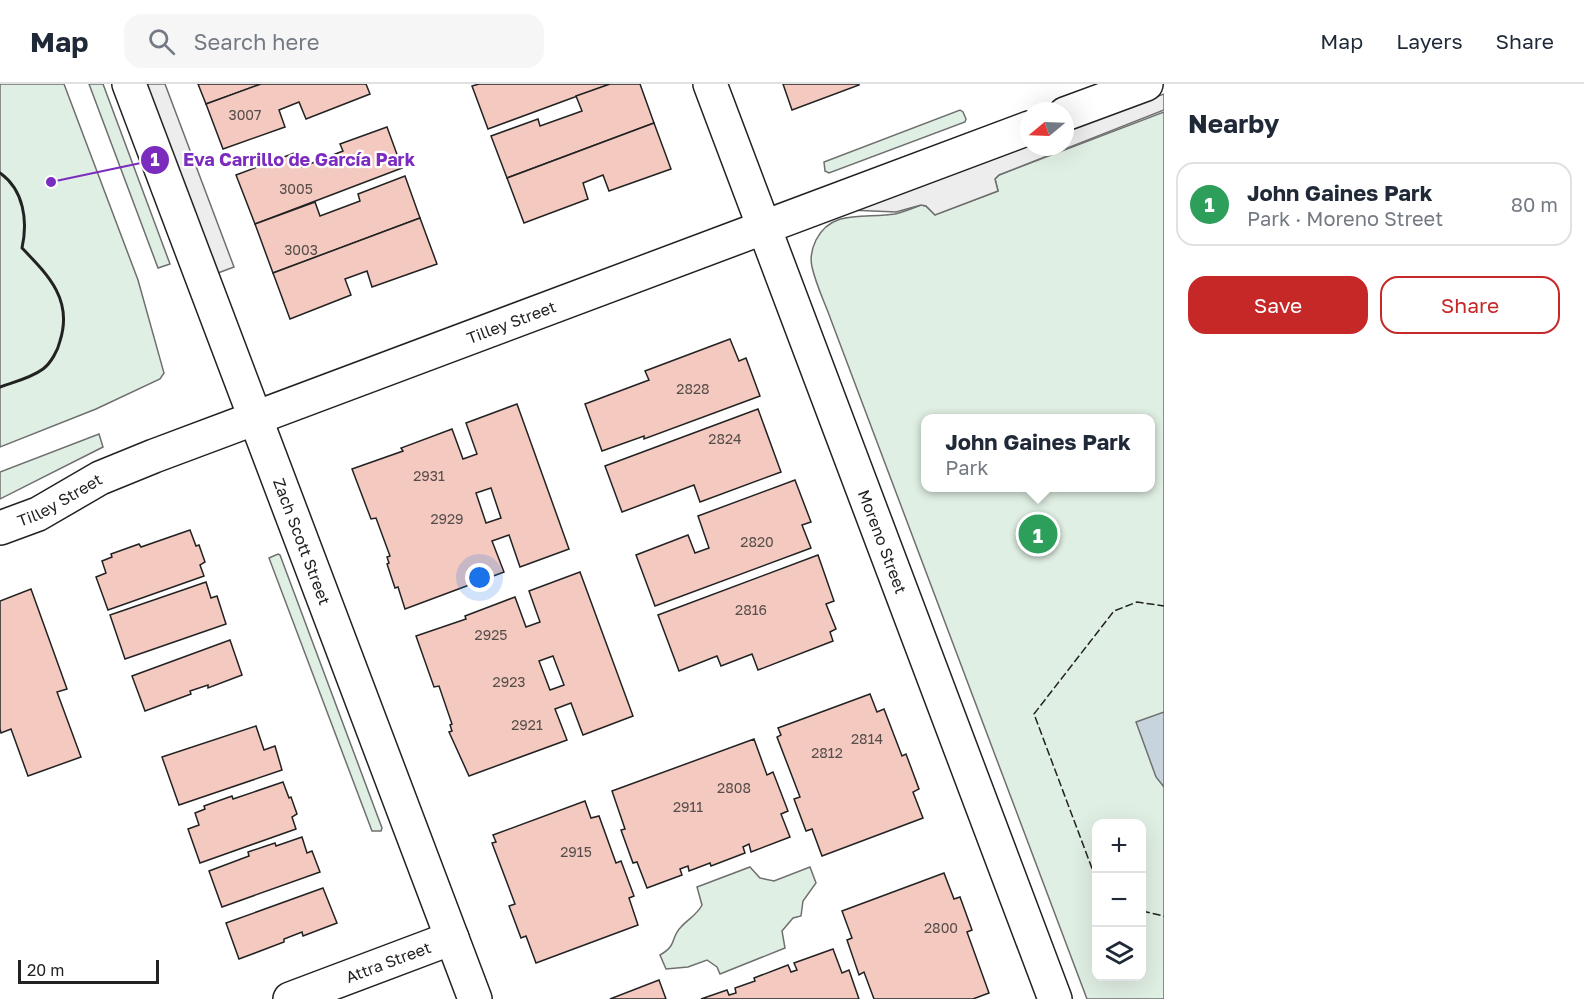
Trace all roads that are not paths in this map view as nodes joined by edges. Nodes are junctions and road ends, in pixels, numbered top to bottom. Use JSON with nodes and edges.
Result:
{"nodes":[{"id":1,"x":129,"y":84,"type":"edge"},
{"id":2,"x":710,"y":84,"type":"edge"},
{"id":3,"x":1146,"y":84,"type":"edge"},
{"id":4,"x":1074,"y":111,"type":"edge"},
{"id":5,"x":1020,"y":131,"type":"edge"},
{"id":6,"x":764,"y":227,"type":"junction"},
{"id":7,"x":255,"y":418,"type":"junction"},
{"id":8,"x":0,"y":528,"type":"edge"},
{"id":9,"x":452,"y":938,"type":"junction"},
{"id":10,"x":290,"y":999,"type":"edge"},
{"id":11,"x":476,"y":999,"type":"edge"},
{"id":12,"x":1055,"y":999,"type":"edge"}],
"edges":[{"from":1,"to":7,"type":"street","name":"Zach Scott Street"},
{"from":2,"to":6,"type":"street","name":"Moreno Street"},
{"from":3,"to":4,"type":"street"},
{"from":5,"to":6,"type":"street","name":"Tilley Street"},
{"from":6,"to":7,"type":"street","name":"Tilley Street"},
{"from":6,"to":12,"type":"street","name":"Moreno Street"},
{"from":7,"to":8,"type":"street","name":"Tilley Street"},
{"from":7,"to":9,"type":"street","name":"Zach Scott Street"},
{"from":9,"to":10,"type":"street","name":"Attra Street"},
{"from":9,"to":11,"type":"street","name":"Zach Scott Street"}]}
